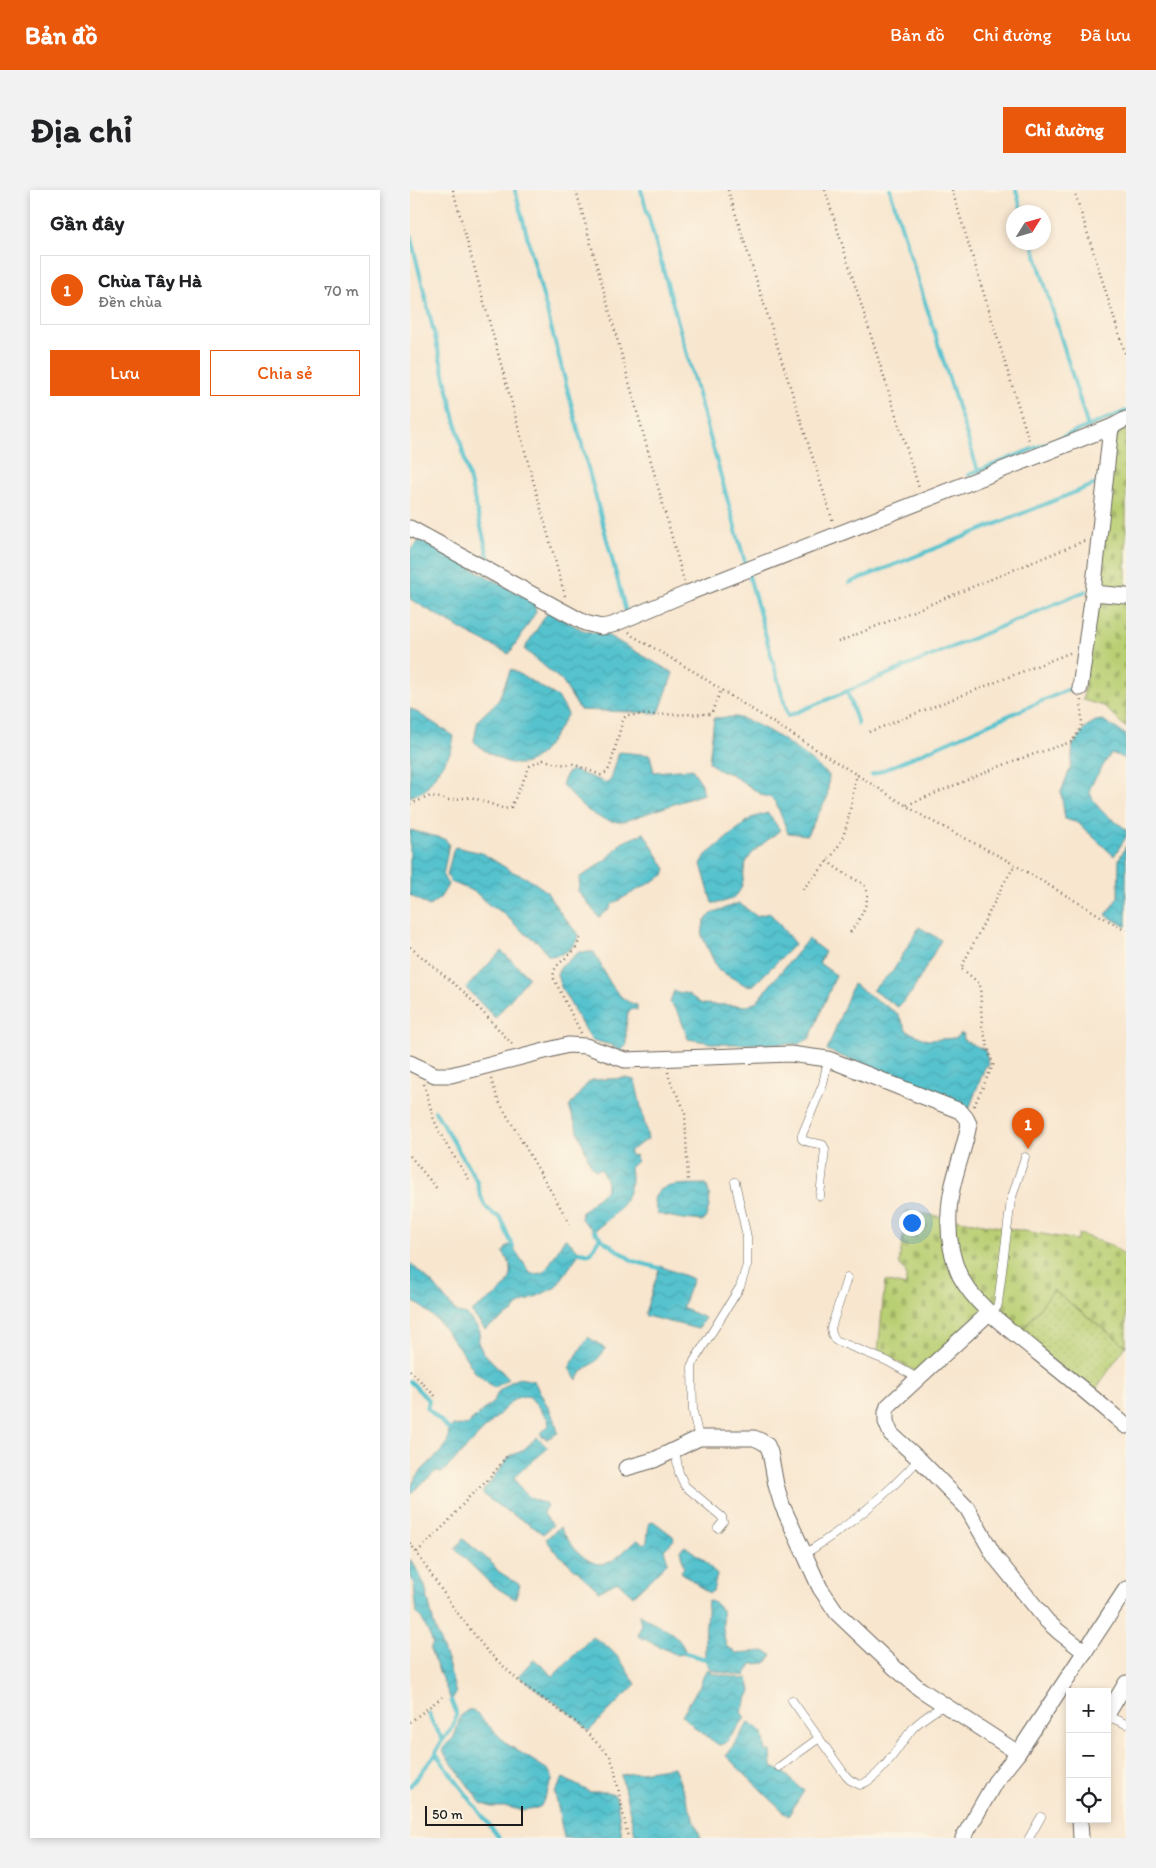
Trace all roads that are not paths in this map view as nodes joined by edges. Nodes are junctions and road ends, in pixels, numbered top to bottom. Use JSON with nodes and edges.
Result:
{"nodes":[{"id":1,"x":1126,"y":419,"type":"edge"},
{"id":2,"x":1111,"y":427,"type":"junction"},
{"id":3,"x":410,"y":528,"type":"edge"},
{"id":4,"x":1093,"y":593,"type":"junction"},
{"id":5,"x":1126,"y":596,"type":"edge"},
{"id":6,"x":1080,"y":688,"type":"road end"},
{"id":7,"x":828,"y":1059,"type":"junction"},
{"id":8,"x":417,"y":1066,"type":"edge"},
{"id":9,"x":1025,"y":1157,"type":"dead end"},
{"id":10,"x":735,"y":1182,"type":"dead end"},
{"id":11,"x":820,"y":1196,"type":"dead end"},
{"id":12,"x":847,"y":1278,"type":"dead end"},
{"id":13,"x":989,"y":1313,"type":"junction"},
{"id":14,"x":919,"y":1378,"type":"junction"},
{"id":15,"x":1126,"y":1426,"type":"edge"},
{"id":16,"x":699,"y":1438,"type":"junction"},
{"id":17,"x":675,"y":1450,"type":"junction"},
{"id":18,"x":919,"y":1459,"type":"junction"},
{"id":19,"x":626,"y":1468,"type":"dead end"},
{"id":20,"x":718,"y":1528,"type":"dead end"},
{"id":21,"x":805,"y":1554,"type":"junction"},
{"id":22,"x":1126,"y":1589,"type":"edge"},
{"id":23,"x":1086,"y":1652,"type":"junction"},
{"id":24,"x":1126,"y":1682,"type":"edge"},
{"id":25,"x":792,"y":1700,"type":"dead end"},
{"id":26,"x":944,"y":1705,"type":"junction"},
{"id":27,"x":1111,"y":1708,"type":"edge"},
{"id":28,"x":1111,"y":1717,"type":"edge"},
{"id":29,"x":1126,"y":1724,"type":"edge"},
{"id":30,"x":819,"y":1738,"type":"junction"},
{"id":31,"x":1018,"y":1753,"type":"junction"},
{"id":32,"x":779,"y":1767,"type":"dead end"},
{"id":33,"x":1041,"y":1817,"type":"dead end"},
{"id":34,"x":1080,"y":1823,"type":"edge"},
{"id":35,"x":963,"y":1838,"type":"edge"},
{"id":36,"x":1029,"y":1838,"type":"edge"},
{"id":37,"x":1081,"y":1838,"type":"edge"}],
"edges":[{"from":1,"to":2,"type":"street"},
{"from":2,"to":3,"type":"street"},
{"from":2,"to":4,"type":"street"},
{"from":4,"to":5,"type":"street"},
{"from":4,"to":6,"type":"street"},
{"from":7,"to":8,"type":"street"},
{"from":7,"to":11,"type":"lane"},
{"from":7,"to":13,"type":"street"},
{"from":9,"to":13,"type":"lane"},
{"from":10,"to":16,"type":"lane"},
{"from":12,"to":14,"type":"lane"},
{"from":13,"to":14,"type":"street"},
{"from":13,"to":15,"type":"street"},
{"from":14,"to":18,"type":"street"},
{"from":16,"to":17,"type":"street"},
{"from":16,"to":21,"type":"street"},
{"from":17,"to":19,"type":"street"},
{"from":17,"to":20,"type":"lane"},
{"from":18,"to":21,"type":"lane"},
{"from":18,"to":23,"type":"street"},
{"from":21,"to":26,"type":"street"},
{"from":22,"to":23,"type":"street"},
{"from":23,"to":31,"type":"street"},
{"from":24,"to":27,"type":"street"},
{"from":25,"to":30,"type":"lane"},
{"from":26,"to":30,"type":"lane"},
{"from":26,"to":31,"type":"street"},
{"from":28,"to":29,"type":"lane"},
{"from":30,"to":32,"type":"lane"},
{"from":31,"to":35,"type":"street"},
{"from":33,"to":36,"type":"lane"},
{"from":34,"to":37,"type":"street"}]}
